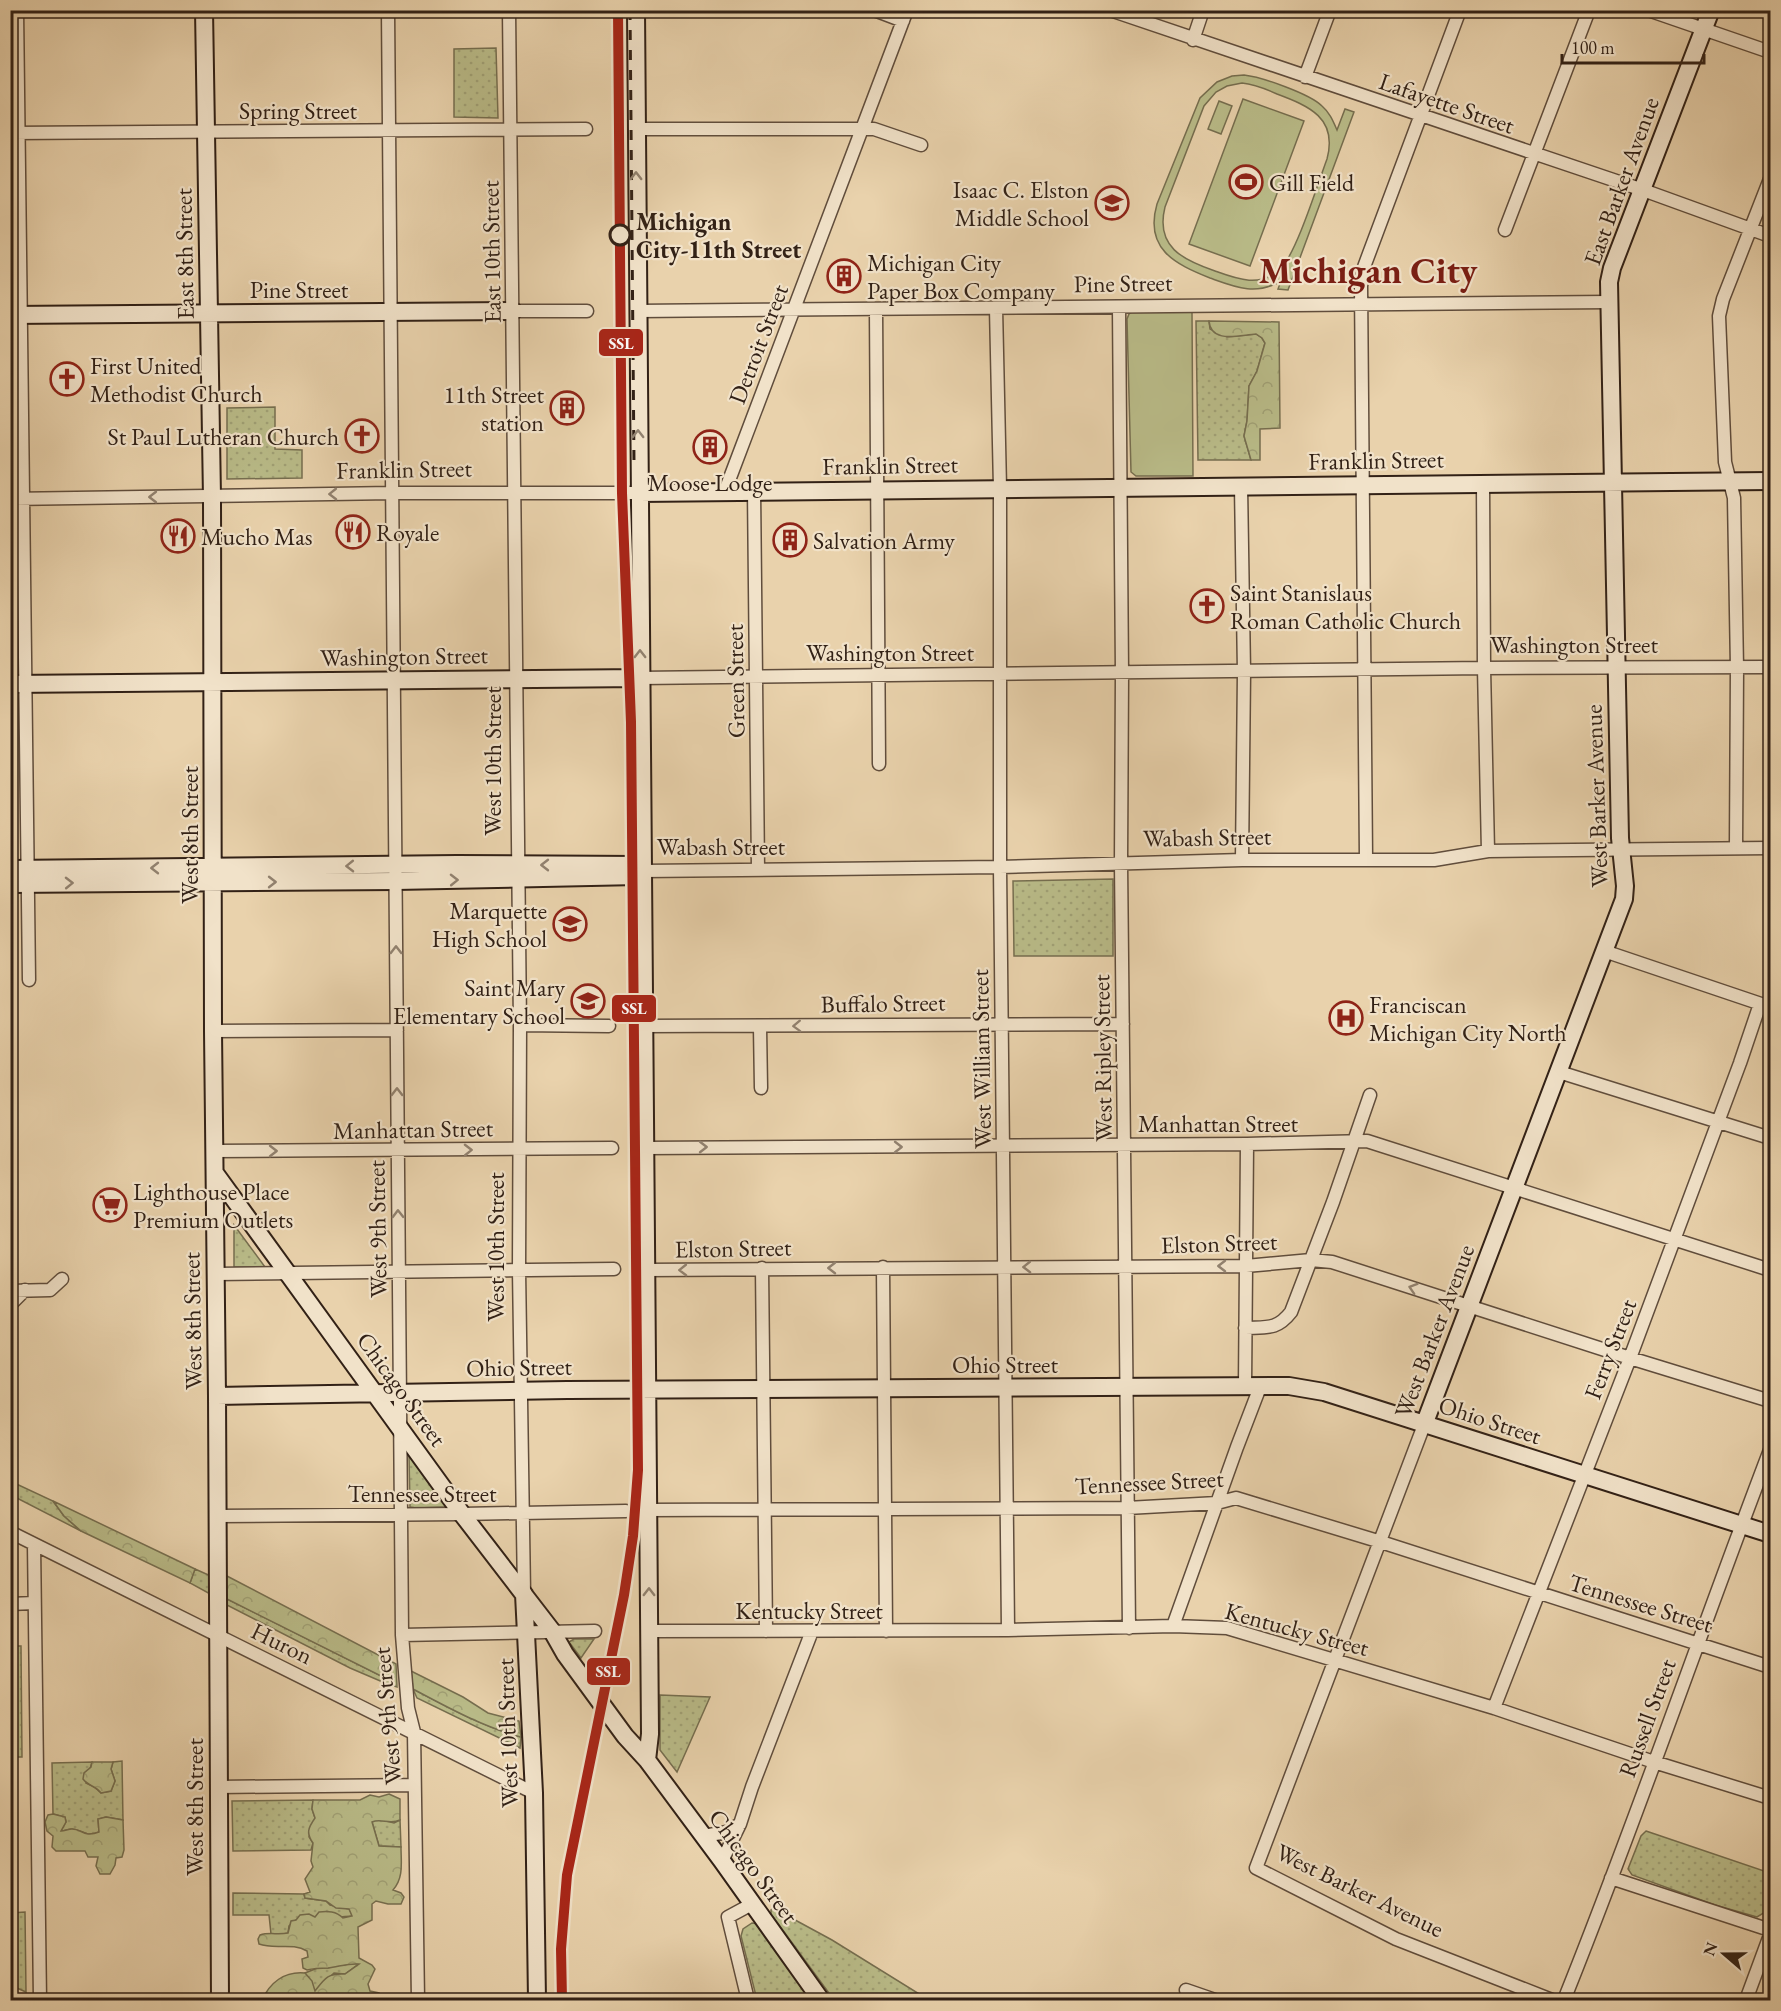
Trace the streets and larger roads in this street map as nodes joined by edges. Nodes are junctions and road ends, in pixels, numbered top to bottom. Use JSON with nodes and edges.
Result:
{"nodes":[{"id":1,"x":17,"y":10,"type":"edge"},
{"id":2,"x":204,"y":10,"type":"edge"},
{"id":3,"x":388,"y":10,"type":"edge"},
{"id":4,"x":509,"y":10,"type":"edge"},
{"id":5,"x":636,"y":10,"type":"edge"},
{"id":6,"x":874,"y":10,"type":"edge"},
{"id":7,"x":1110,"y":10,"type":"edge"},
{"id":8,"x":1203,"y":10,"type":"edge"},
{"id":9,"x":1330,"y":10,"type":"edge"},
{"id":10,"x":1460,"y":10,"type":"edge"},
{"id":11,"x":1589,"y":10,"type":"edge"},
{"id":12,"x":1648,"y":10,"type":"edge"},
{"id":13,"x":1711,"y":10,"type":"edge"},
{"id":14,"x":905,"y":16,"type":"edge"},
{"id":15,"x":1704,"y":29,"type":"junction"},
{"id":16,"x":1193,"y":40,"type":"junction"},
{"id":17,"x":1770,"y":52,"type":"edge"},
{"id":18,"x":1305,"y":77,"type":"junction"},
{"id":19,"x":1420,"y":116,"type":"junction"},
{"id":20,"x":511,"y":129,"type":"junction"},
{"id":21,"x":586,"y":129,"type":"dead end"},
{"id":22,"x":636,"y":129,"type":"junction"},
{"id":23,"x":862,"y":129,"type":"junction"},
{"id":24,"x":388,"y":130,"type":"junction"},
{"id":25,"x":206,"y":132,"type":"junction"},
{"id":26,"x":15,"y":134,"type":"edge"},
{"id":27,"x":921,"y":145,"type":"dead end"},
{"id":28,"x":1534,"y":155,"type":"junction"},
{"id":29,"x":1770,"y":179,"type":"edge"},
{"id":30,"x":1643,"y":190,"type":"junction"},
{"id":31,"x":1751,"y":229,"type":"junction"},
{"id":32,"x":1505,"y":230,"type":"dead end"},
{"id":33,"x":1770,"y":236,"type":"edge"},
{"id":34,"x":1609,"y":302,"type":"junction"},
{"id":35,"x":1361,"y":304,"type":"junction"},
{"id":36,"x":1119,"y":307,"type":"junction"},
{"id":37,"x":996,"y":308,"type":"junction"},
{"id":38,"x":876,"y":309,"type":"junction"},
{"id":39,"x":793,"y":310,"type":"junction"},
{"id":40,"x":513,"y":311,"type":"junction"},
{"id":41,"x":587,"y":311,"type":"dead end"},
{"id":42,"x":638,"y":311,"type":"junction"},
{"id":43,"x":391,"y":312,"type":"junction"},
{"id":44,"x":209,"y":313,"type":"junction"},
{"id":45,"x":16,"y":314,"type":"edge"},
{"id":46,"x":1731,"y":481,"type":"junction"},
{"id":47,"x":1770,"y":481,"type":"edge"},
{"id":48,"x":1612,"y":482,"type":"junction"},
{"id":49,"x":1483,"y":483,"type":"junction"},
{"id":50,"x":1362,"y":485,"type":"junction"},
{"id":51,"x":1241,"y":486,"type":"junction"},
{"id":52,"x":1121,"y":487,"type":"junction"},
{"id":53,"x":1000,"y":488,"type":"junction"},
{"id":54,"x":877,"y":489,"type":"junction"},
{"id":55,"x":754,"y":490,"type":"junction"},
{"id":56,"x":725,"y":491,"type":"junction"},
{"id":57,"x":391,"y":492,"type":"junction"},
{"id":58,"x":513,"y":493,"type":"junction"},
{"id":59,"x":639,"y":493,"type":"junction"},
{"id":60,"x":212,"y":497,"type":"junction"},
{"id":61,"x":17,"y":499,"type":"edge"},
{"id":62,"x":1770,"y":667,"type":"edge"},
{"id":63,"x":1484,"y":668,"type":"junction"},
{"id":64,"x":1737,"y":668,"type":"junction"},
{"id":65,"x":1616,"y":669,"type":"junction"},
{"id":66,"x":1364,"y":671,"type":"junction"},
{"id":67,"x":1244,"y":672,"type":"junction"},
{"id":68,"x":1122,"y":673,"type":"junction"},
{"id":69,"x":878,"y":675,"type":"junction"},
{"id":70,"x":1000,"y":675,"type":"junction"},
{"id":71,"x":756,"y":677,"type":"junction"},
{"id":72,"x":640,"y":678,"type":"junction"},
{"id":73,"x":516,"y":679,"type":"junction"},
{"id":74,"x":393,"y":680,"type":"junction"},
{"id":75,"x":213,"y":682,"type":"junction"},
{"id":76,"x":18,"y":684,"type":"edge"},
{"id":77,"x":879,"y":764,"type":"dead end"},
{"id":78,"x":1736,"y":848,"type":"junction"},
{"id":79,"x":1770,"y":848,"type":"edge"},
{"id":80,"x":1620,"y":849,"type":"junction"},
{"id":81,"x":1488,"y":851,"type":"junction"},
{"id":82,"x":1366,"y":859,"type":"junction"},
{"id":83,"x":1242,"y":860,"type":"junction"},
{"id":84,"x":1121,"y":863,"type":"junction"},
{"id":85,"x":1000,"y":867,"type":"junction"},
{"id":86,"x":758,"y":870,"type":"junction"},
{"id":87,"x":643,"y":871,"type":"junction"},
{"id":88,"x":517,"y":872,"type":"junction"},
{"id":89,"x":396,"y":873,"type":"junction"},
{"id":90,"x":213,"y":875,"type":"junction"},
{"id":91,"x":19,"y":876,"type":"edge"},
{"id":92,"x":1604,"y":951,"type":"junction"},
{"id":93,"x":29,"y":980,"type":"dead end"},
{"id":94,"x":1765,"y":1005,"type":"edge"},
{"id":95,"x":1002,"y":1023,"type":"junction"},
{"id":96,"x":1122,"y":1024,"type":"junction"},
{"id":97,"x":520,"y":1025,"type":"junction"},
{"id":98,"x":609,"y":1026,"type":"dead end"},
{"id":99,"x":644,"y":1026,"type":"junction"},
{"id":100,"x":760,"y":1027,"type":"junction"},
{"id":101,"x":397,"y":1030,"type":"junction"},
{"id":102,"x":213,"y":1031,"type":"junction"},
{"id":103,"x":1559,"y":1072,"type":"junction"},
{"id":104,"x":761,"y":1088,"type":"dead end"},
{"id":105,"x":1370,"y":1095,"type":"dead end"},
{"id":106,"x":1719,"y":1121,"type":"junction"},
{"id":107,"x":1770,"y":1138,"type":"edge"},
{"id":108,"x":1354,"y":1142,"type":"junction"},
{"id":109,"x":1246,"y":1144,"type":"junction"},
{"id":110,"x":1125,"y":1145,"type":"junction"},
{"id":111,"x":1003,"y":1146,"type":"junction"},
{"id":112,"x":612,"y":1148,"type":"dead end"},
{"id":113,"x":645,"y":1148,"type":"junction"},
{"id":114,"x":519,"y":1149,"type":"junction"},
{"id":115,"x":214,"y":1151,"type":"junction"},
{"id":116,"x":397,"y":1151,"type":"junction"},
{"id":117,"x":214,"y":1173,"type":"junction"},
{"id":118,"x":1515,"y":1188,"type":"junction"},
{"id":119,"x":1674,"y":1239,"type":"junction"},
{"id":120,"x":1311,"y":1260,"type":"junction"},
{"id":121,"x":1125,"y":1266,"type":"junction"},
{"id":122,"x":1246,"y":1266,"type":"junction"},
{"id":123,"x":1004,"y":1267,"type":"junction"},
{"id":124,"x":762,"y":1268,"type":"junction"},
{"id":125,"x":883,"y":1268,"type":"junction"},
{"id":126,"x":614,"y":1269,"type":"dead end"},
{"id":127,"x":519,"y":1270,"type":"junction"},
{"id":128,"x":646,"y":1270,"type":"junction"},
{"id":129,"x":1770,"y":1270,"type":"edge"},
{"id":130,"x":288,"y":1272,"type":"junction"},
{"id":131,"x":399,"y":1272,"type":"junction"},
{"id":132,"x":216,"y":1274,"type":"junction"},
{"id":133,"x":62,"y":1279,"type":"dead end"},
{"id":134,"x":25,"y":1290,"type":"junction"},
{"id":135,"x":10,"y":1291,"type":"edge"},
{"id":136,"x":10,"y":1305,"type":"edge"},
{"id":137,"x":1469,"y":1305,"type":"junction"},
{"id":138,"x":1245,"y":1328,"type":"junction"},
{"id":139,"x":1630,"y":1358,"type":"junction"},
{"id":140,"x":1253,"y":1387,"type":"junction"},
{"id":141,"x":884,"y":1388,"type":"junction"},
{"id":142,"x":1004,"y":1388,"type":"junction"},
{"id":143,"x":1127,"y":1388,"type":"junction"},
{"id":144,"x":647,"y":1389,"type":"junction"},
{"id":145,"x":521,"y":1390,"type":"junction"},
{"id":146,"x":764,"y":1390,"type":"junction"},
{"id":147,"x":398,"y":1393,"type":"junction"},
{"id":148,"x":376,"y":1394,"type":"junction"},
{"id":149,"x":217,"y":1396,"type":"junction"},
{"id":150,"x":1770,"y":1401,"type":"edge"},
{"id":151,"x":1424,"y":1425,"type":"junction"},
{"id":152,"x":399,"y":1426,"type":"junction"},
{"id":153,"x":1770,"y":1450,"type":"edge"},
{"id":154,"x":1584,"y":1475,"type":"junction"},
{"id":155,"x":1217,"y":1503,"type":"junction"},
{"id":156,"x":1006,"y":1507,"type":"junction"},
{"id":157,"x":1127,"y":1508,"type":"junction"},
{"id":158,"x":886,"y":1509,"type":"junction"},
{"id":159,"x":648,"y":1510,"type":"junction"},
{"id":160,"x":626,"y":1511,"type":"dead end"},
{"id":161,"x":765,"y":1511,"type":"junction"},
{"id":162,"x":522,"y":1513,"type":"junction"},
{"id":163,"x":400,"y":1514,"type":"junction"},
{"id":164,"x":462,"y":1514,"type":"junction"},
{"id":165,"x":217,"y":1516,"type":"junction"},
{"id":166,"x":1742,"y":1525,"type":"junction"},
{"id":167,"x":10,"y":1532,"type":"edge"},
{"id":168,"x":1770,"y":1534,"type":"edge"},
{"id":169,"x":1381,"y":1542,"type":"junction"},
{"id":170,"x":34,"y":1544,"type":"junction"},
{"id":171,"x":524,"y":1593,"type":"junction"},
{"id":172,"x":1539,"y":1594,"type":"junction"},
{"id":173,"x":10,"y":1604,"type":"edge"},
{"id":174,"x":34,"y":1604,"type":"junction"},
{"id":175,"x":1173,"y":1626,"type":"junction"},
{"id":176,"x":1129,"y":1628,"type":"junction"},
{"id":177,"x":1008,"y":1630,"type":"junction"},
{"id":178,"x":552,"y":1631,"type":"junction"},
{"id":179,"x":595,"y":1631,"type":"dead end"},
{"id":180,"x":650,"y":1631,"type":"junction"},
{"id":181,"x":766,"y":1631,"type":"junction"},
{"id":182,"x":812,"y":1631,"type":"junction"},
{"id":183,"x":886,"y":1631,"type":"junction"},
{"id":184,"x":527,"y":1633,"type":"junction"},
{"id":185,"x":218,"y":1635,"type":"junction"},
{"id":186,"x":402,"y":1635,"type":"junction"},
{"id":187,"x":1697,"y":1643,"type":"junction"},
{"id":188,"x":1336,"y":1660,"type":"junction"},
{"id":189,"x":1770,"y":1667,"type":"edge"},
{"id":190,"x":1494,"y":1708,"type":"junction"},
{"id":191,"x":414,"y":1732,"type":"junction"},
{"id":192,"x":647,"y":1760,"type":"junction"},
{"id":193,"x":1654,"y":1762,"type":"junction"},
{"id":194,"x":414,"y":1785,"type":"junction"},
{"id":195,"x":218,"y":1787,"type":"junction"},
{"id":196,"x":534,"y":1792,"type":"junction"},
{"id":197,"x":1770,"y":1798,"type":"edge"},
{"id":198,"x":740,"y":1824,"type":"junction"},
{"id":199,"x":703,"y":1836,"type":"junction"},
{"id":200,"x":722,"y":1861,"type":"junction"},
{"id":201,"x":1611,"y":1878,"type":"junction"},
{"id":202,"x":752,"y":1904,"type":"junction"},
{"id":203,"x":1770,"y":1930,"type":"edge"},
{"id":204,"x":1770,"y":1935,"type":"edge"},
{"id":205,"x":1186,"y":1990,"type":"dead end"},
{"id":206,"x":40,"y":2001,"type":"edge"},
{"id":207,"x":219,"y":2001,"type":"edge"},
{"id":208,"x":418,"y":2001,"type":"edge"},
{"id":209,"x":537,"y":2001,"type":"edge"},
{"id":210,"x":748,"y":2001,"type":"edge"},
{"id":211,"x":821,"y":2001,"type":"edge"},
{"id":212,"x":1215,"y":2001,"type":"edge"},
{"id":213,"x":1552,"y":2001,"type":"edge"},
{"id":214,"x":1564,"y":2001,"type":"edge"},
{"id":215,"x":1746,"y":2001,"type":"edge"}],
"edges":[{"from":1,"to":26,"type":"street"},
{"from":2,"to":25,"type":"street","name":"East 8th Street"},
{"from":3,"to":24,"type":"street","name":"West 9th Street"},
{"from":4,"to":20,"type":"street","name":"East 10th Street"},
{"from":5,"to":22,"type":"street"},
{"from":6,"to":14,"type":"street"},
{"from":7,"to":16,"type":"street","name":"Lafayette Street"},
{"from":8,"to":16,"type":"street"},
{"from":9,"to":18,"type":"street"},
{"from":10,"to":19,"type":"street"},
{"from":11,"to":28,"type":"street"},
{"from":12,"to":15,"type":"street"},
{"from":13,"to":15,"type":"street","name":"East Barker Avenue"},
{"from":14,"to":23,"type":"street","name":"Detroit Street"},
{"from":15,"to":17,"type":"street"},
{"from":15,"to":30,"type":"street","name":"East Barker Avenue"},
{"from":16,"to":18,"type":"street","name":"Lafayette Street"},
{"from":18,"to":19,"type":"street","name":"Lafayette Street"},
{"from":19,"to":28,"type":"street","name":"Lafayette Street"},
{"from":19,"to":35,"type":"street"},
{"from":20,"to":21,"type":"street","name":"Spring Street"},
{"from":20,"to":24,"type":"street","name":"Spring Street"},
{"from":20,"to":40,"type":"street","name":"East 10th Street"},
{"from":22,"to":23,"type":"street"},
{"from":42,"to":22,"type":"street","one_way":true},
{"from":23,"to":27,"type":"street"},
{"from":23,"to":39,"type":"street","name":"Detroit Street"},
{"from":24,"to":25,"type":"street","name":"Spring Street"},
{"from":24,"to":43,"type":"street","name":"West 9th Street"},
{"from":25,"to":26,"type":"street","name":"Spring Street"},
{"from":25,"to":44,"type":"street","name":"East 8th Street"},
{"from":26,"to":45,"type":"street"},
{"from":28,"to":30,"type":"street","name":"Lafayette Street"},
{"from":28,"to":32,"type":"street"},
{"from":29,"to":31,"type":"street"},
{"from":30,"to":31,"type":"street","name":"Lafayette Street"},
{"from":30,"to":34,"type":"street","name":"East Barker Avenue"},
{"from":31,"to":33,"type":"street","name":"Lafayette Street"},
{"from":31,"to":46,"type":"street"},
{"from":34,"to":35,"type":"street","name":"Pine Street"},
{"from":34,"to":48,"type":"street","name":"East Barker Avenue"},
{"from":35,"to":36,"type":"street","name":"Pine Street"},
{"from":35,"to":50,"type":"street"},
{"from":36,"to":37,"type":"street","name":"Pine Street"},
{"from":36,"to":52,"type":"street","name":"West Ripley Street"},
{"from":37,"to":38,"type":"street","name":"Pine Street"},
{"from":37,"to":53,"type":"street","name":"West William Street"},
{"from":38,"to":39,"type":"street","name":"Pine Street"},
{"from":38,"to":54,"type":"street"},
{"from":39,"to":42,"type":"street","name":"Pine Street"},
{"from":39,"to":56,"type":"street","name":"Detroit Street"},
{"from":40,"to":41,"type":"street","name":"Pine Street"},
{"from":40,"to":43,"type":"street","name":"Pine Street"},
{"from":40,"to":58,"type":"street","name":"East 10th Street"},
{"from":59,"to":42,"type":"street","one_way":true},
{"from":43,"to":44,"type":"street","name":"Pine Street"},
{"from":43,"to":57,"type":"street","name":"West 9th Street"},
{"from":44,"to":45,"type":"street","name":"Pine Street"},
{"from":44,"to":60,"type":"street","name":"East 8th Street"},
{"from":45,"to":61,"type":"street"},
{"from":46,"to":47,"type":"street","name":"Franklin Street"},
{"from":46,"to":48,"type":"street","name":"Franklin Street"},
{"from":46,"to":64,"type":"street"},
{"from":48,"to":49,"type":"street","name":"Franklin Street"},
{"from":48,"to":65,"type":"street","name":"West Barker Avenue"},
{"from":49,"to":50,"type":"street","name":"Franklin Street"},
{"from":49,"to":63,"type":"street"},
{"from":50,"to":51,"type":"street","name":"Franklin Street"},
{"from":50,"to":66,"type":"street"},
{"from":51,"to":52,"type":"street","name":"Franklin Street"},
{"from":51,"to":67,"type":"street"},
{"from":52,"to":53,"type":"street","name":"Franklin Street"},
{"from":52,"to":68,"type":"street","name":"West Ripley Street"},
{"from":53,"to":54,"type":"street","name":"Franklin Street"},
{"from":53,"to":70,"type":"street","name":"West William Street"},
{"from":54,"to":55,"type":"street","name":"Franklin Street"},
{"from":54,"to":69,"type":"street"},
{"from":55,"to":56,"type":"street","name":"Franklin Street"},
{"from":55,"to":71,"type":"street","name":"Green Street"},
{"from":56,"to":59,"type":"street","name":"Franklin Street"},
{"from":57,"to":58,"type":"street","name":"Franklin Street"},
{"from":57,"to":60,"type":"street","name":"Franklin Street","one_way":true},
{"from":57,"to":74,"type":"street","name":"West 9th Street"},
{"from":58,"to":59,"type":"street","name":"Franklin Street"},
{"from":58,"to":73,"type":"street","name":"West 10th Street"},
{"from":72,"to":59,"type":"street","one_way":true},
{"from":60,"to":61,"type":"street","name":"Franklin Street","one_way":true},
{"from":60,"to":75,"type":"street","name":"West 8th Street"},
{"from":61,"to":76,"type":"street"},
{"from":62,"to":64,"type":"street","name":"Washington Street"},
{"from":63,"to":65,"type":"street","name":"Washington Street"},
{"from":63,"to":66,"type":"street","name":"Washington Street"},
{"from":63,"to":81,"type":"street"},
{"from":64,"to":65,"type":"street","name":"Washington Street"},
{"from":64,"to":78,"type":"street"},
{"from":65,"to":80,"type":"street","name":"West Barker Avenue"},
{"from":66,"to":67,"type":"street","name":"Washington Street"},
{"from":66,"to":82,"type":"street"},
{"from":67,"to":68,"type":"street","name":"Washington Street"},
{"from":67,"to":83,"type":"street"},
{"from":68,"to":70,"type":"street","name":"Washington Street"},
{"from":68,"to":84,"type":"street","name":"West Ripley Street"},
{"from":69,"to":70,"type":"street","name":"Washington Street"},
{"from":69,"to":71,"type":"street","name":"Washington Street"},
{"from":69,"to":77,"type":"street"},
{"from":70,"to":85,"type":"street","name":"West William Street"},
{"from":71,"to":72,"type":"street","name":"Washington Street"},
{"from":71,"to":86,"type":"street","name":"Green Street"},
{"from":72,"to":73,"type":"street","name":"Washington Street"},
{"from":72,"to":87,"type":"street"},
{"from":73,"to":74,"type":"street","name":"Washington Street"},
{"from":73,"to":88,"type":"street","name":"West 10th Street"},
{"from":74,"to":75,"type":"street","name":"Washington Street"},
{"from":74,"to":89,"type":"street","name":"West 9th Street"},
{"from":75,"to":76,"type":"street","name":"Washington Street"},
{"from":75,"to":90,"type":"street","name":"West 8th Street"},
{"from":76,"to":91,"type":"street"},
{"from":78,"to":79,"type":"street","name":"Wabash Street"},
{"from":78,"to":80,"type":"street","name":"Wabash Street"},
{"from":80,"to":81,"type":"street","name":"Wabash Street"},
{"from":80,"to":92,"type":"street","name":"West Barker Avenue"},
{"from":81,"to":82,"type":"street","name":"Wabash Street"},
{"from":82,"to":83,"type":"street","name":"Wabash Street"},
{"from":83,"to":84,"type":"street","name":"Wabash Street"},
{"from":84,"to":85,"type":"street","name":"Wabash Street"},
{"from":84,"to":96,"type":"street","name":"West Ripley Street"},
{"from":85,"to":86,"type":"street","name":"Wabash Street"},
{"from":85,"to":95,"type":"street","name":"West William Street"},
{"from":86,"to":87,"type":"street","name":"Wabash Street"},
{"from":87,"to":88,"type":"street","name":"Wabash Street"},
{"from":87,"to":99,"type":"street"},
{"from":88,"to":89,"type":"street","name":"Wabash Street"},
{"from":88,"to":97,"type":"street","name":"West 10th Street"},
{"from":89,"to":90,"type":"street","name":"Wabash Street"},
{"from":101,"to":89,"type":"street","name":"West 9th Street","one_way":true},
{"from":90,"to":91,"type":"street","name":"Wabash Street"},
{"from":90,"to":102,"type":"street","name":"West 8th Street"},
{"from":91,"to":93,"type":"street"},
{"from":92,"to":94,"type":"street"},
{"from":92,"to":103,"type":"street","name":"West Barker Avenue"},
{"from":94,"to":106,"type":"street","name":"Ferry Street"},
{"from":95,"to":96,"type":"street","name":"Buffalo Street"},
{"from":95,"to":100,"type":"street","name":"Buffalo Street","one_way":true},
{"from":95,"to":111,"type":"street","name":"West William Street"},
{"from":96,"to":110,"type":"street","name":"West Ripley Street"},
{"from":97,"to":98,"type":"street"},
{"from":97,"to":114,"type":"street","name":"West 10th Street"},
{"from":99,"to":100,"type":"street","name":"Buffalo Street"},
{"from":99,"to":113,"type":"street"},
{"from":100,"to":104,"type":"street"},
{"from":101,"to":102,"type":"street"},
{"from":116,"to":101,"type":"street","name":"West 9th Street","one_way":true},
{"from":102,"to":115,"type":"street","name":"West 8th Street"},
{"from":103,"to":106,"type":"street"},
{"from":103,"to":118,"type":"street","name":"West Barker Avenue"},
{"from":105,"to":108,"type":"street"},
{"from":106,"to":107,"type":"street"},
{"from":106,"to":119,"type":"street","name":"Ferry Street"},
{"from":108,"to":109,"type":"street","name":"Manhattan Street"},
{"from":108,"to":118,"type":"street","name":"Manhattan Street"},
{"from":108,"to":120,"type":"street"},
{"from":109,"to":110,"type":"street","name":"Manhattan Street"},
{"from":109,"to":122,"type":"street"},
{"from":110,"to":111,"type":"street","name":"Manhattan Street"},
{"from":110,"to":121,"type":"street","name":"West Ripley Street"},
{"from":113,"to":111,"type":"street","name":"Manhattan Street","one_way":true},
{"from":111,"to":123,"type":"street","name":"West William Street"},
{"from":112,"to":114,"type":"street","name":"Manhattan Street"},
{"from":113,"to":128,"type":"street"},
{"from":116,"to":114,"type":"street","name":"Manhattan Street","one_way":true},
{"from":114,"to":127,"type":"street","name":"West 10th Street"},
{"from":115,"to":116,"type":"street","name":"Manhattan Street","one_way":true},
{"from":115,"to":117,"type":"street","name":"West 8th Street"},
{"from":131,"to":116,"type":"street","name":"West 9th Street","one_way":true},
{"from":117,"to":130,"type":"street","name":"Chicago Street"},
{"from":117,"to":132,"type":"street","name":"West 8th Street"},
{"from":118,"to":119,"type":"street","name":"Manhattan Street"},
{"from":118,"to":137,"type":"street","name":"West Barker Avenue"},
{"from":119,"to":129,"type":"street","name":"Manhattan Street"},
{"from":119,"to":139,"type":"street","name":"Ferry Street"},
{"from":120,"to":122,"type":"street","name":"Elston Street"},
{"from":137,"to":120,"type":"street","name":"Elston Street","one_way":true},
{"from":120,"to":138,"type":"street"},
{"from":122,"to":121,"type":"street","name":"Elston Street","one_way":true},
{"from":121,"to":123,"type":"street","name":"Elston Street","one_way":true},
{"from":121,"to":143,"type":"street","name":"West Ripley Street"},
{"from":122,"to":138,"type":"street"},
{"from":123,"to":125,"type":"street","name":"Elston Street"},
{"from":123,"to":142,"type":"street","name":"West William Street"},
{"from":125,"to":124,"type":"street","name":"Elston Street","one_way":true},
{"from":124,"to":128,"type":"street","name":"Elston Street","one_way":true},
{"from":124,"to":146,"type":"street"},
{"from":125,"to":141,"type":"street"},
{"from":126,"to":127,"type":"street"},
{"from":127,"to":131,"type":"street"},
{"from":127,"to":145,"type":"street","name":"West 10th Street"},
{"from":128,"to":144,"type":"street"},
{"from":130,"to":131,"type":"street"},
{"from":130,"to":132,"type":"street"},
{"from":130,"to":148,"type":"street","name":"Chicago Street"},
{"from":131,"to":147,"type":"street","name":"West 9th Street"},
{"from":132,"to":149,"type":"street","name":"West 8th Street"},
{"from":133,"to":134,"type":"street"},
{"from":134,"to":135,"type":"street"},
{"from":134,"to":136,"type":"street"},
{"from":137,"to":139,"type":"street","name":"Elston Street"},
{"from":137,"to":151,"type":"street","name":"West Barker Avenue"},
{"from":138,"to":140,"type":"street"},
{"from":139,"to":150,"type":"street","name":"Elston Street"},
{"from":139,"to":154,"type":"street","name":"Ferry Street"},
{"from":140,"to":143,"type":"street","name":"Ohio Street"},
{"from":140,"to":151,"type":"street","name":"Ohio Street"},
{"from":140,"to":155,"type":"street"},
{"from":141,"to":142,"type":"street","name":"Ohio Street"},
{"from":141,"to":146,"type":"street","name":"Ohio Street"},
{"from":141,"to":158,"type":"street"},
{"from":142,"to":143,"type":"street","name":"Ohio Street"},
{"from":142,"to":156,"type":"street","name":"West William Street"},
{"from":143,"to":157,"type":"street","name":"West Ripley Street"},
{"from":144,"to":145,"type":"street","name":"Ohio Street"},
{"from":144,"to":146,"type":"street","name":"Ohio Street"},
{"from":144,"to":159,"type":"street"},
{"from":145,"to":147,"type":"street","name":"Ohio Street"},
{"from":145,"to":162,"type":"street","name":"West 10th Street"},
{"from":146,"to":161,"type":"street"},
{"from":147,"to":148,"type":"street","name":"Ohio Street"},
{"from":147,"to":152,"type":"street","name":"West 9th Street"},
{"from":148,"to":149,"type":"street","name":"Ohio Street"},
{"from":148,"to":152,"type":"street","name":"Chicago Street"},
{"from":149,"to":165,"type":"street","name":"West 8th Street"},
{"from":151,"to":154,"type":"street","name":"Ohio Street"},
{"from":151,"to":169,"type":"street","name":"West Barker Avenue"},
{"from":152,"to":163,"type":"street","name":"West 9th Street"},
{"from":152,"to":164,"type":"street","name":"Chicago Street"},
{"from":153,"to":166,"type":"street","name":"Russell Street"},
{"from":154,"to":166,"type":"street","name":"Ohio Street"},
{"from":154,"to":172,"type":"street","name":"Ferry Street"},
{"from":155,"to":157,"type":"street","name":"Tennessee Street"},
{"from":155,"to":169,"type":"street","name":"Tennessee Street"},
{"from":155,"to":175,"type":"street"},
{"from":156,"to":157,"type":"street","name":"Tennessee Street"},
{"from":156,"to":158,"type":"street","name":"Tennessee Street"},
{"from":156,"to":177,"type":"street","name":"West William Street"},
{"from":157,"to":176,"type":"street","name":"West Ripley Street"},
{"from":158,"to":161,"type":"street","name":"Tennessee Street"},
{"from":158,"to":183,"type":"street"},
{"from":159,"to":161,"type":"street","name":"Tennessee Street"},
{"from":180,"to":159,"type":"street","one_way":true},
{"from":160,"to":162,"type":"street","name":"Tennessee Street"},
{"from":161,"to":181,"type":"street"},
{"from":162,"to":164,"type":"street","name":"Tennessee Street"},
{"from":162,"to":171,"type":"street","name":"West 10th Street"},
{"from":163,"to":164,"type":"street","name":"Tennessee Street"},
{"from":163,"to":165,"type":"street","name":"Tennessee Street"},
{"from":163,"to":186,"type":"street","name":"West 9th Street"},
{"from":164,"to":171,"type":"street","name":"Chicago Street"},
{"from":165,"to":185,"type":"street","name":"West 8th Street"},
{"from":166,"to":168,"type":"street","name":"Ohio Street"},
{"from":166,"to":187,"type":"street","name":"Russell Street"},
{"from":167,"to":170,"type":"street","name":"Huron"},
{"from":169,"to":172,"type":"street","name":"Tennessee Street"},
{"from":169,"to":188,"type":"street","name":"West Barker Avenue"},
{"from":170,"to":174,"type":"street"},
{"from":170,"to":185,"type":"street","name":"Huron"},
{"from":171,"to":178,"type":"street","name":"Chicago Street"},
{"from":171,"to":184,"type":"street","name":"West 10th Street"},
{"from":172,"to":187,"type":"street","name":"Tennessee Street"},
{"from":172,"to":190,"type":"street","name":"Ferry Street"},
{"from":173,"to":174,"type":"street"},
{"from":174,"to":206,"type":"street"},
{"from":175,"to":176,"type":"street","name":"Kentucky Street"},
{"from":175,"to":188,"type":"street","name":"Kentucky Street"},
{"from":176,"to":177,"type":"street","name":"Kentucky Street"},
{"from":177,"to":183,"type":"street","name":"Kentucky Street"},
{"from":178,"to":179,"type":"street"},
{"from":178,"to":184,"type":"street"},
{"from":178,"to":192,"type":"street","name":"Chicago Street"},
{"from":180,"to":181,"type":"street","name":"Kentucky Street"},
{"from":180,"to":192,"type":"street"},
{"from":181,"to":182,"type":"street","name":"Kentucky Street"},
{"from":182,"to":183,"type":"street","name":"Kentucky Street"},
{"from":182,"to":198,"type":"street"},
{"from":184,"to":186,"type":"street"},
{"from":184,"to":196,"type":"street","name":"West 10th Street"},
{"from":185,"to":191,"type":"street","name":"Huron"},
{"from":185,"to":195,"type":"street","name":"West 8th Street"},
{"from":186,"to":191,"type":"street","name":"West 9th Street"},
{"from":187,"to":189,"type":"street","name":"Tennessee Street"},
{"from":187,"to":193,"type":"street","name":"Russell Street"},
{"from":188,"to":190,"type":"street","name":"Kentucky Street"},
{"from":188,"to":213,"type":"street","name":"West Barker Avenue"},
{"from":190,"to":193,"type":"street","name":"Kentucky Street"},
{"from":191,"to":194,"type":"street","name":"West 9th Street"},
{"from":191,"to":196,"type":"street","name":"Huron"},
{"from":192,"to":199,"type":"street","name":"Chicago Street"},
{"from":193,"to":197,"type":"street","name":"Kentucky Street"},
{"from":193,"to":201,"type":"street","name":"Russell Street"},
{"from":194,"to":195,"type":"street"},
{"from":194,"to":208,"type":"street","name":"West 9th Street"},
{"from":195,"to":207,"type":"street","name":"West 8th Street"},
{"from":196,"to":209,"type":"street","name":"West 10th Street"},
{"from":198,"to":199,"type":"street"},
{"from":198,"to":200,"type":"street"},
{"from":199,"to":200,"type":"street","name":"Chicago Street"},
{"from":200,"to":202,"type":"street","name":"Chicago Street"},
{"from":201,"to":203,"type":"street"},
{"from":201,"to":214,"type":"street","name":"Russell Street"},
{"from":202,"to":210,"type":"street"},
{"from":202,"to":211,"type":"street","name":"Chicago Street"},
{"from":204,"to":215,"type":"street"},
{"from":205,"to":212,"type":"street"}]}
